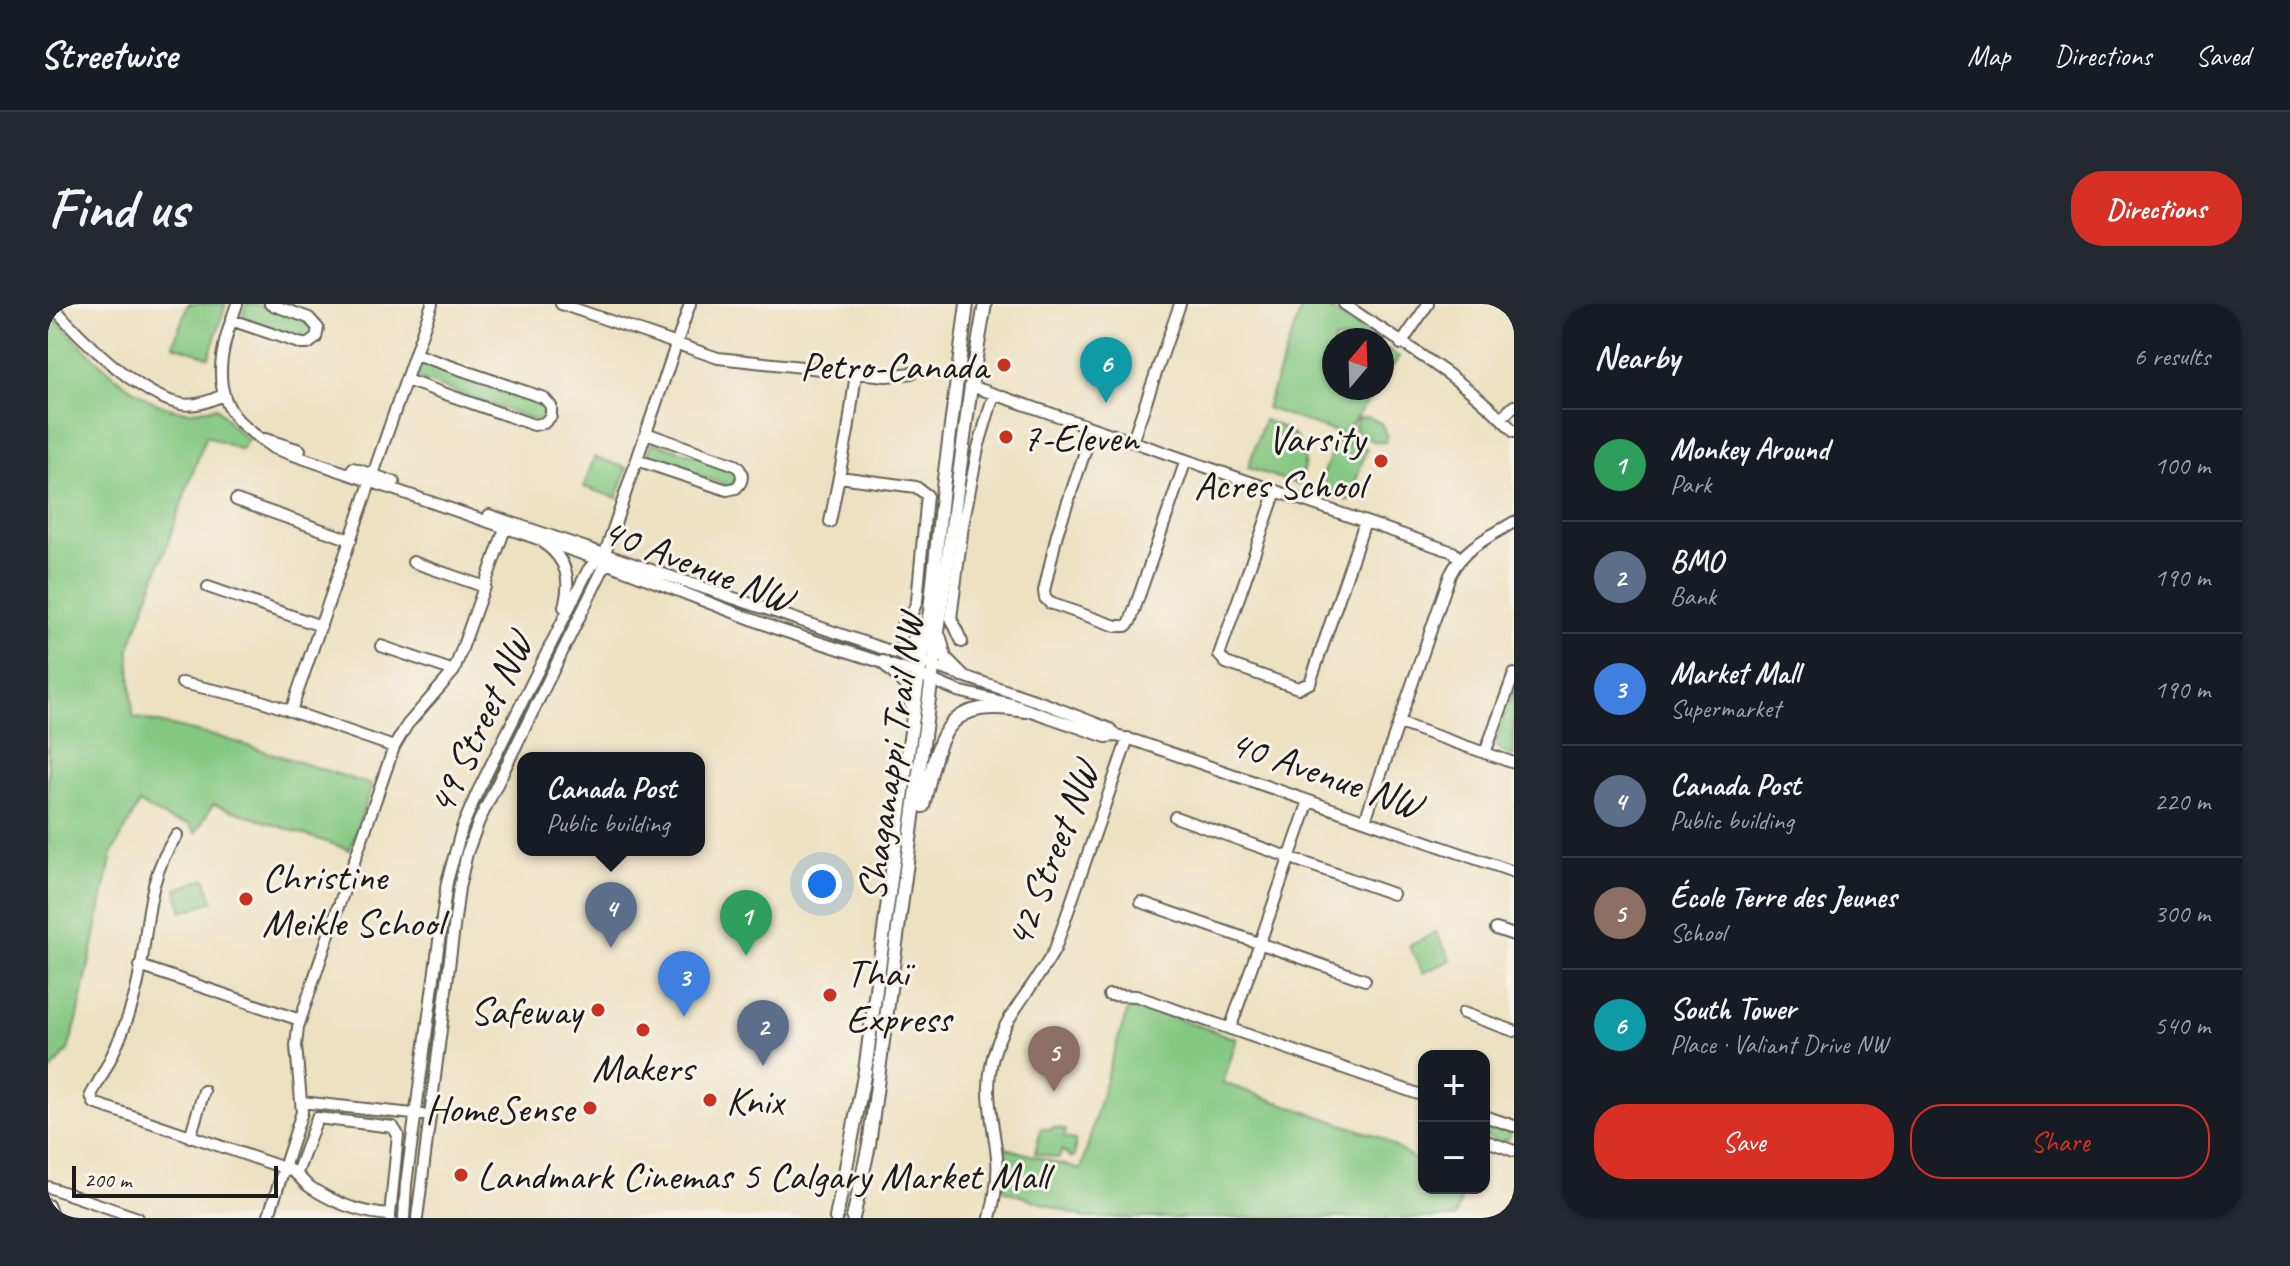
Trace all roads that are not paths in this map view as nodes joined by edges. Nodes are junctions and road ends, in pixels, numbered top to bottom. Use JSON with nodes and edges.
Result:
{"nodes":[{"id":1,"x":51,"y":304,"type":"edge"},
{"id":2,"x":237,"y":304,"type":"edge"},
{"id":3,"x":270,"y":304,"type":"edge"},
{"id":4,"x":432,"y":304,"type":"edge"},
{"id":5,"x":561,"y":304,"type":"edge"},
{"id":6,"x":690,"y":304,"type":"edge"},
{"id":7,"x":967,"y":304,"type":"edge"},
{"id":8,"x":975,"y":304,"type":"edge"},
{"id":9,"x":985,"y":304,"type":"edge"},
{"id":10,"x":1180,"y":304,"type":"edge"},
{"id":11,"x":1344,"y":304,"type":"edge"},
{"id":12,"x":1428,"y":304,"type":"edge"},
{"id":13,"x":589,"y":309,"type":"edge"},
{"id":14,"x":231,"y":320,"type":"junction"},
{"id":15,"x":677,"y":344,"type":"junction"},
{"id":16,"x":1401,"y":344,"type":"junction"},
{"id":17,"x":415,"y":354,"type":"junction"},
{"id":18,"x":856,"y":373,"type":"junction"},
{"id":19,"x":912,"y":373,"type":"dead end"},
{"id":20,"x":406,"y":380,"type":"junction"},
{"id":21,"x":971,"y":386,"type":"junction"},
{"id":22,"x":994,"y":394,"type":"junction"},
{"id":23,"x":223,"y":395,"type":"junction"},
{"id":24,"x":1514,"y":406,"type":"edge"},
{"id":25,"x":1501,"y":418,"type":"junction"},
{"id":26,"x":1093,"y":428,"type":"junction"},
{"id":27,"x":1514,"y":432,"type":"edge"},
{"id":28,"x":646,"y":433,"type":"junction"},
{"id":29,"x":1132,"y":442,"type":"junction"},
{"id":30,"x":637,"y":460,"type":"junction"},
{"id":31,"x":1186,"y":460,"type":"junction"},
{"id":32,"x":839,"y":477,"type":"junction"},
{"id":33,"x":372,"y":478,"type":"junction"},
{"id":34,"x":1276,"y":491,"type":"junction"},
{"id":35,"x":236,"y":500,"type":"dead end"},
{"id":36,"x":830,"y":522,"type":"dead end"},
{"id":37,"x":1365,"y":522,"type":"junction"},
{"id":38,"x":1514,"y":522,"type":"edge"},
{"id":39,"x":506,"y":525,"type":"junction"},
{"id":40,"x":351,"y":540,"type":"junction"},
{"id":41,"x":540,"y":541,"type":"junction"},
{"id":42,"x":602,"y":558,"type":"junction"},
{"id":43,"x":1460,"y":559,"type":"junction"},
{"id":44,"x":413,"y":562,"type":"dead end"},
{"id":45,"x":208,"y":587,"type":"dead end"},
{"id":46,"x":485,"y":587,"type":"junction"},
{"id":47,"x":930,"y":611,"type":"junction"},
{"id":48,"x":902,"y":625,"type":"dead end"},
{"id":49,"x":321,"y":626,"type":"junction"},
{"id":50,"x":558,"y":630,"type":"junction"},
{"id":51,"x":939,"y":633,"type":"junction"},
{"id":52,"x":962,"y":642,"type":"dead end"},
{"id":53,"x":381,"y":646,"type":"dead end"},
{"id":54,"x":893,"y":651,"type":"junction"},
{"id":55,"x":883,"y":662,"type":"junction"},
{"id":56,"x":928,"y":663,"type":"junction"},
{"id":57,"x":454,"y":671,"type":"junction"},
{"id":58,"x":1514,"y":674,"type":"edge"},
{"id":59,"x":962,"y":675,"type":"junction"},
{"id":60,"x":925,"y":678,"type":"junction"},
{"id":61,"x":182,"y":683,"type":"dead end"},
{"id":62,"x":291,"y":711,"type":"junction"},
{"id":63,"x":1026,"y":711,"type":"junction"},
{"id":64,"x":913,"y":714,"type":"junction"},
{"id":65,"x":1399,"y":723,"type":"junction"},
{"id":66,"x":1116,"y":736,"type":"junction"},
{"id":67,"x":1128,"y":738,"type":"junction"},
{"id":68,"x":394,"y":747,"type":"junction"},
{"id":69,"x":1485,"y":753,"type":"junction"},
{"id":70,"x":1514,"y":763,"type":"edge"},
{"id":71,"x":1309,"y":801,"type":"junction"},
{"id":72,"x":1175,"y":817,"type":"dead end"},
{"id":73,"x":1365,"y":820,"type":"junction"},
{"id":74,"x":177,"y":835,"type":"dead end"},
{"id":75,"x":1289,"y":857,"type":"junction"},
{"id":76,"x":910,"y":860,"type":"junction"},
{"id":77,"x":1514,"y":872,"type":"edge"},
{"id":78,"x":1393,"y":894,"type":"dead end"},
{"id":79,"x":1141,"y":902,"type":"dead end"},
{"id":80,"x":1496,"y":929,"type":"dead end"},
{"id":81,"x":1514,"y":935,"type":"edge"},
{"id":82,"x":1260,"y":943,"type":"junction"},
{"id":83,"x":140,"y":966,"type":"junction"},
{"id":84,"x":1365,"y":980,"type":"dead end"},
{"id":85,"x":1109,"y":995,"type":"dead end"},
{"id":86,"x":1463,"y":1013,"type":"dead end"},
{"id":87,"x":300,"y":1020,"type":"junction"},
{"id":88,"x":1230,"y":1029,"type":"junction"},
{"id":89,"x":1514,"y":1031,"type":"edge"},
{"id":90,"x":204,"y":1091,"type":"dead end"},
{"id":91,"x":1418,"y":1093,"type":"edge"},
{"id":92,"x":301,"y":1102,"type":"junction"},
{"id":93,"x":416,"y":1116,"type":"junction"},
{"id":94,"x":1490,"y":1118,"type":"edge"},
{"id":95,"x":430,"y":1119,"type":"junction"},
{"id":96,"x":1514,"y":1126,"type":"edge"},
{"id":97,"x":190,"y":1137,"type":"junction"},
{"id":98,"x":1490,"y":1141,"type":"edge"},
{"id":99,"x":1513,"y":1147,"type":"edge"},
{"id":100,"x":284,"y":1169,"type":"junction"},
{"id":101,"x":297,"y":1173,"type":"junction"},
{"id":102,"x":48,"y":1187,"type":"edge"},
{"id":103,"x":48,"y":1205,"type":"edge"},
{"id":104,"x":118,"y":1215,"type":"edge"},
{"id":105,"x":390,"y":1217,"type":"edge"},
{"id":106,"x":53,"y":1218,"type":"edge"},
{"id":107,"x":138,"y":1218,"type":"edge"},
{"id":108,"x":268,"y":1218,"type":"edge"},
{"id":109,"x":404,"y":1218,"type":"edge"},
{"id":110,"x":417,"y":1218,"type":"edge"},
{"id":111,"x":836,"y":1218,"type":"edge"},
{"id":112,"x":853,"y":1218,"type":"edge"},
{"id":113,"x":990,"y":1218,"type":"edge"}],
"edges":[{"from":1,"to":23,"type":"street"},
{"from":2,"to":14,"type":"street"},
{"from":3,"to":14,"type":"street"},
{"from":4,"to":17,"type":"street"},
{"from":5,"to":13,"type":"street"},
{"from":6,"to":15,"type":"street","name":"49 Street NW"},
{"from":7,"to":47,"type":"main road","name":"Shaganappi Trail NW"},
{"from":8,"to":21,"type":"main road"},
{"from":9,"to":21,"type":"main road","name":"Shaganappi Trail NW"},
{"from":10,"to":29,"type":"street"},
{"from":11,"to":16,"type":"street"},
{"from":12,"to":16,"type":"street"},
{"from":13,"to":15,"type":"street"},
{"from":14,"to":23,"type":"street"},
{"from":15,"to":18,"type":"street"},
{"from":15,"to":28,"type":"street","name":"49 Street NW"},
{"from":16,"to":25,"type":"street"},
{"from":17,"to":20,"type":"street"},
{"from":17,"to":20,"type":"street"},
{"from":18,"to":19,"type":"street"},
{"from":18,"to":32,"type":"street"},
{"from":20,"to":33,"type":"street"},
{"from":21,"to":22,"type":"street"},
{"from":21,"to":51,"type":"main road","name":"Shaganappi Trail NW"},
{"from":22,"to":26,"type":"street"},
{"from":22,"to":52,"type":"street"},
{"from":23,"to":33,"type":"street","name":"40 Avenue NW"},
{"from":24,"to":25,"type":"street"},
{"from":25,"to":27,"type":"street"},
{"from":26,"to":29,"type":"street"},
{"from":26,"to":31,"type":"street"},
{"from":28,"to":30,"type":"street","name":"49 Street NW"},
{"from":28,"to":30,"type":"street"},
{"from":29,"to":31,"type":"street"},
{"from":30,"to":42,"type":"street","name":"49 Street NW"},
{"from":31,"to":34,"type":"street"},
{"from":32,"to":36,"type":"street"},
{"from":32,"to":48,"type":"street"},
{"from":33,"to":39,"type":"street","name":"40 Avenue NW"},
{"from":33,"to":40,"type":"street"},
{"from":34,"to":37,"type":"street"},
{"from":34,"to":37,"type":"street"},
{"from":35,"to":40,"type":"street"},
{"from":37,"to":43,"type":"street"},
{"from":38,"to":43,"type":"street"},
{"from":39,"to":41,"type":"street","name":"40 Avenue NW"},
{"from":39,"to":42,"type":"street","name":"40 Avenue NW"},
{"from":39,"to":46,"type":"street"},
{"from":40,"to":49,"type":"street"},
{"from":41,"to":42,"type":"street","name":"40 Avenue NW"},
{"from":41,"to":50,"type":"street"},
{"from":42,"to":50,"type":"street","name":"49 Street NW"},
{"from":42,"to":54,"type":"street","name":"40 Avenue NW"},
{"from":42,"to":55,"type":"street","name":"40 Avenue NW"},
{"from":42,"to":95,"type":"street","name":"49 Street NW"},
{"from":43,"to":65,"type":"street"},
{"from":44,"to":46,"type":"street"},
{"from":45,"to":49,"type":"street"},
{"from":46,"to":57,"type":"street"},
{"from":47,"to":54,"type":"main road"},
{"from":47,"to":56,"type":"main road","name":"Shaganappi Trail NW"},
{"from":49,"to":62,"type":"street"},
{"from":50,"to":93,"type":"street","name":"49 Street NW"},
{"from":51,"to":56,"type":"main road","name":"Shaganappi Trail NW"},
{"from":51,"to":59,"type":"main road"},
{"from":53,"to":57,"type":"street"},
{"from":54,"to":56,"type":"street","name":"40 Avenue NW"},
{"from":55,"to":60,"type":"street","name":"40 Avenue NW"},
{"from":55,"to":64,"type":"main road"},
{"from":56,"to":59,"type":"street","name":"40 Avenue NW"},
{"from":56,"to":60,"type":"main road","name":"Shaganappi Trail NW"},
{"from":57,"to":68,"type":"street"},
{"from":58,"to":69,"type":"street"},
{"from":59,"to":66,"type":"street","name":"40 Avenue NW"},
{"from":60,"to":63,"type":"street","name":"40 Avenue NW"},
{"from":60,"to":64,"type":"main road","name":"Shaganappi Trail NW"},
{"from":60,"to":76,"type":"main road","name":"Shaganappi Trail NW"},
{"from":61,"to":62,"type":"street"},
{"from":62,"to":68,"type":"street"},
{"from":63,"to":66,"type":"street","name":"40 Avenue NW"},
{"from":63,"to":76,"type":"main road"},
{"from":64,"to":111,"type":"main road","name":"Shaganappi Trail NW"},
{"from":65,"to":69,"type":"street"},
{"from":65,"to":73,"type":"street"},
{"from":66,"to":67,"type":"street","name":"40 Avenue NW"},
{"from":67,"to":71,"type":"street","name":"40 Avenue NW"},
{"from":67,"to":113,"type":"street","name":"42 Street NW"},
{"from":68,"to":87,"type":"street"},
{"from":69,"to":70,"type":"street"},
{"from":71,"to":73,"type":"street","name":"40 Avenue NW"},
{"from":71,"to":75,"type":"street"},
{"from":72,"to":75,"type":"street"},
{"from":73,"to":77,"type":"street","name":"40 Avenue NW"},
{"from":74,"to":83,"type":"street"},
{"from":75,"to":78,"type":"street"},
{"from":75,"to":82,"type":"street"},
{"from":76,"to":112,"type":"main road","name":"Shaganappi Trail NW"},
{"from":79,"to":82,"type":"street"},
{"from":80,"to":81,"type":"street"},
{"from":82,"to":84,"type":"street"},
{"from":82,"to":88,"type":"street"},
{"from":83,"to":87,"type":"street"},
{"from":83,"to":97,"type":"street"},
{"from":85,"to":88,"type":"street"},
{"from":86,"to":89,"type":"street"},
{"from":87,"to":92,"type":"street"},
{"from":88,"to":91,"type":"street"},
{"from":90,"to":97,"type":"street"},
{"from":92,"to":93,"type":"street"},
{"from":92,"to":100,"type":"street"},
{"from":93,"to":95,"type":"street"},
{"from":93,"to":109,"type":"street","name":"49 Street NW"},
{"from":94,"to":96,"type":"street"},
{"from":95,"to":110,"type":"street","name":"49 Street NW"},
{"from":97,"to":100,"type":"street"},
{"from":98,"to":99,"type":"street"},
{"from":100,"to":101,"type":"street"},
{"from":100,"to":108,"type":"street"},
{"from":101,"to":105,"type":"street"},
{"from":101,"to":105,"type":"street"},
{"from":102,"to":104,"type":"street"},
{"from":103,"to":106,"type":"street"},
{"from":104,"to":107,"type":"street"}]}
